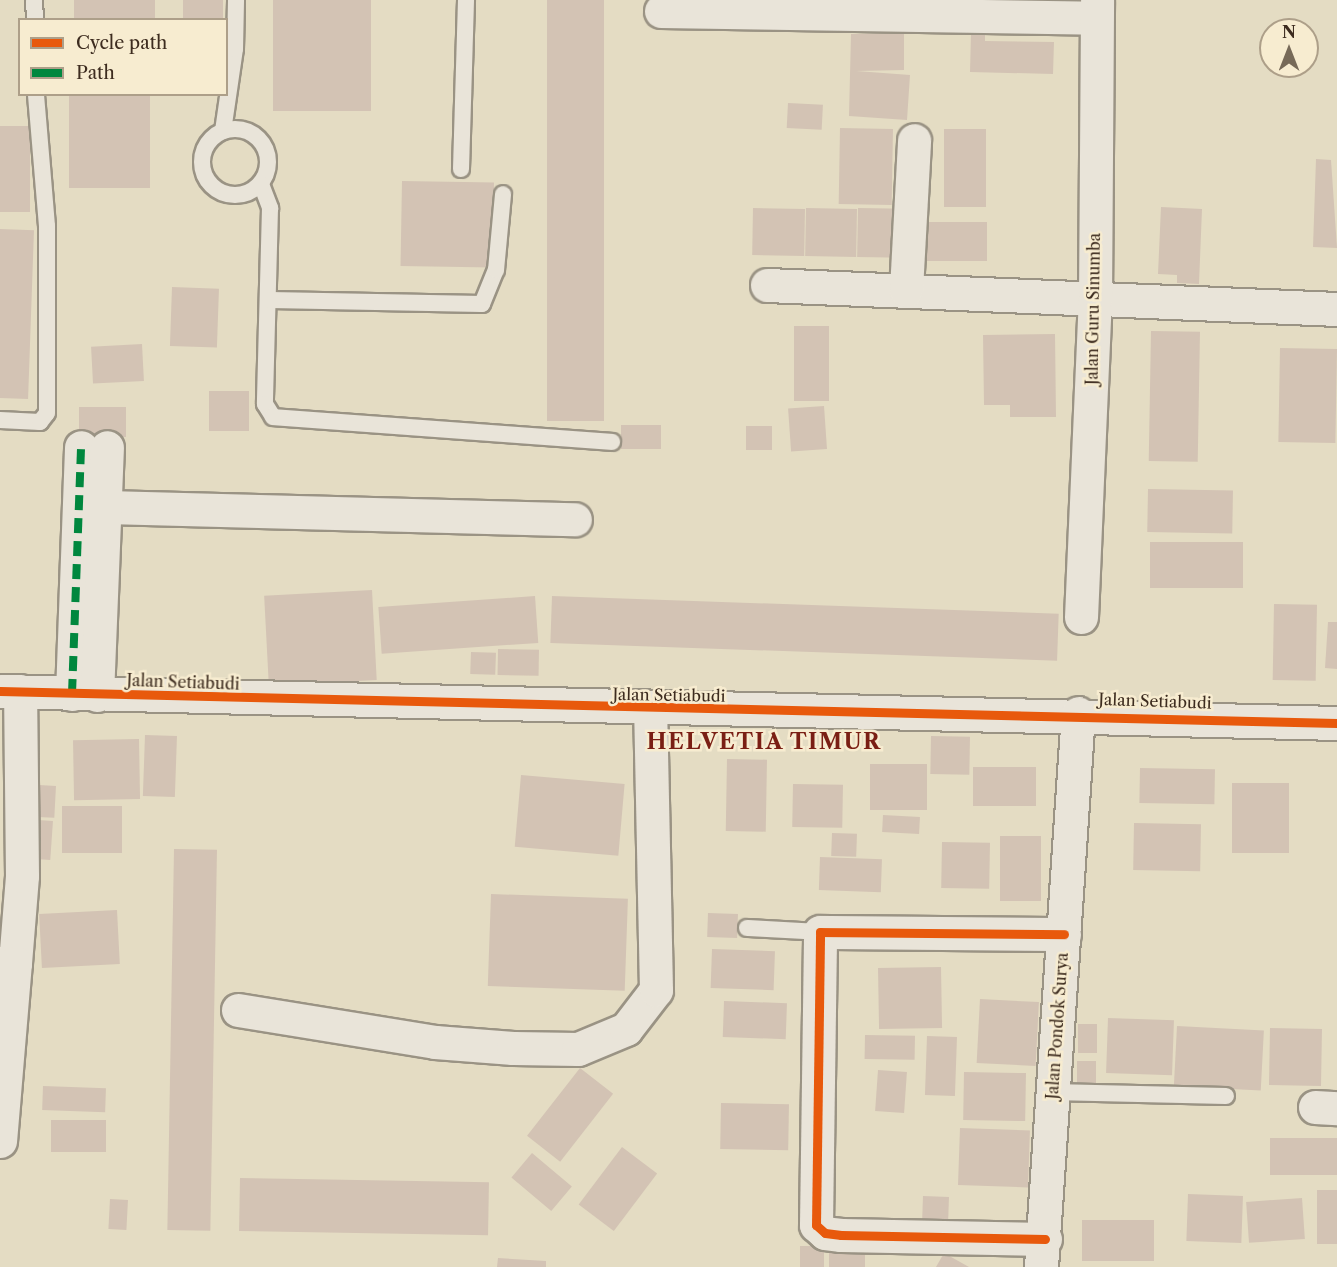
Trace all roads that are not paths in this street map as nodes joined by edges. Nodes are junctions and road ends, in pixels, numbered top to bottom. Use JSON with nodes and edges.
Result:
{"nodes":[{"id":1,"x":34,"y":0,"type":"edge"},
{"id":2,"x":236,"y":0,"type":"edge"},
{"id":3,"x":466,"y":0,"type":"edge"},
{"id":4,"x":1096,"y":9,"type":"edge"},
{"id":5,"x":661,"y":11,"type":"dead end"},
{"id":6,"x":35,"y":18,"type":"edge"},
{"id":7,"x":36,"y":96,"type":"edge"},
{"id":8,"x":223,"y":131,"type":"junction"},
{"id":9,"x":914,"y":140,"type":"dead end"},
{"id":10,"x":461,"y":169,"type":"dead end"},
{"id":11,"x":261,"y":184,"type":"junction"},
{"id":12,"x":503,"y":194,"type":"dead end"},
{"id":13,"x":767,"y":285,"type":"dead end"},
{"id":14,"x":906,"y":290,"type":"junction"},
{"id":15,"x":1095,"y":298,"type":"junction"},
{"id":16,"x":270,"y":300,"type":"junction"},
{"id":17,"x":1337,"y":309,"type":"edge"},
{"id":18,"x":0,"y":420,"type":"edge"},
{"id":19,"x":612,"y":442,"type":"dead end"},
{"id":20,"x":104,"y":507,"type":"junction"},
{"id":21,"x":575,"y":519,"type":"dead end"},
{"id":22,"x":1081,"y":617,"type":"dead end"},
{"id":23,"x":10,"y":691,"type":"edge"},
{"id":24,"x":85,"y":695,"type":"junction"},
{"id":25,"x":650,"y":710,"type":"junction"},
{"id":26,"x":1078,"y":713,"type":"junction"},
{"id":27,"x":1337,"y":723,"type":"edge"},
{"id":28,"x":747,"y":928,"type":"dead end"},
{"id":29,"x":820,"y":932,"type":"junction"},
{"id":30,"x":1064,"y":934,"type":"junction"},
{"id":31,"x":8,"y":963,"type":"edge"},
{"id":32,"x":237,"y":1010,"type":"dead end"},
{"id":33,"x":1052,"y":1092,"type":"junction"},
{"id":34,"x":1226,"y":1096,"type":"dead end"},
{"id":35,"x":0,"y":1141,"type":"edge"},
{"id":36,"x":1043,"y":1253,"type":"edge"}],
"edges":[{"from":1,"to":6,"type":"lane"},
{"from":2,"to":8,"type":"lane"},
{"from":3,"to":10,"type":"lane"},
{"from":4,"to":5,"type":"street"},
{"from":4,"to":15,"type":"street","name":"Jalan Guru Sinumba"},
{"from":7,"to":18,"type":"lane"},
{"from":8,"to":11,"type":"lane"},
{"from":8,"to":11,"type":"lane"},
{"from":9,"to":14,"type":"street"},
{"from":11,"to":16,"type":"lane"},
{"from":12,"to":16,"type":"lane"},
{"from":13,"to":14,"type":"street"},
{"from":14,"to":15,"type":"street"},
{"from":15,"to":17,"type":"street"},
{"from":15,"to":22,"type":"street","name":"Jalan Guru Sinumba"},
{"from":16,"to":19,"type":"lane"},
{"from":20,"to":21,"type":"street"},
{"from":20,"to":24,"type":"street"},
{"from":20,"to":24,"type":"street"},
{"from":23,"to":24,"type":"street","name":"Jalan Setiabudi"},
{"from":23,"to":31,"type":"street"},
{"from":24,"to":25,"type":"street","name":"Jalan Setiabudi"},
{"from":25,"to":26,"type":"street","name":"Jalan Setiabudi"},
{"from":25,"to":32,"type":"street"},
{"from":26,"to":27,"type":"street","name":"Jalan Setiabudi"},
{"from":26,"to":30,"type":"street","name":"Jalan Pondok Surya"},
{"from":28,"to":29,"type":"lane"},
{"from":29,"to":30,"type":"street"},
{"from":29,"to":36,"type":"street"},
{"from":30,"to":33,"type":"street","name":"Jalan Pondok Surya"},
{"from":31,"to":35,"type":"street"},
{"from":33,"to":34,"type":"lane"},
{"from":33,"to":36,"type":"street","name":"Jalan Pondok Surya"}]}
